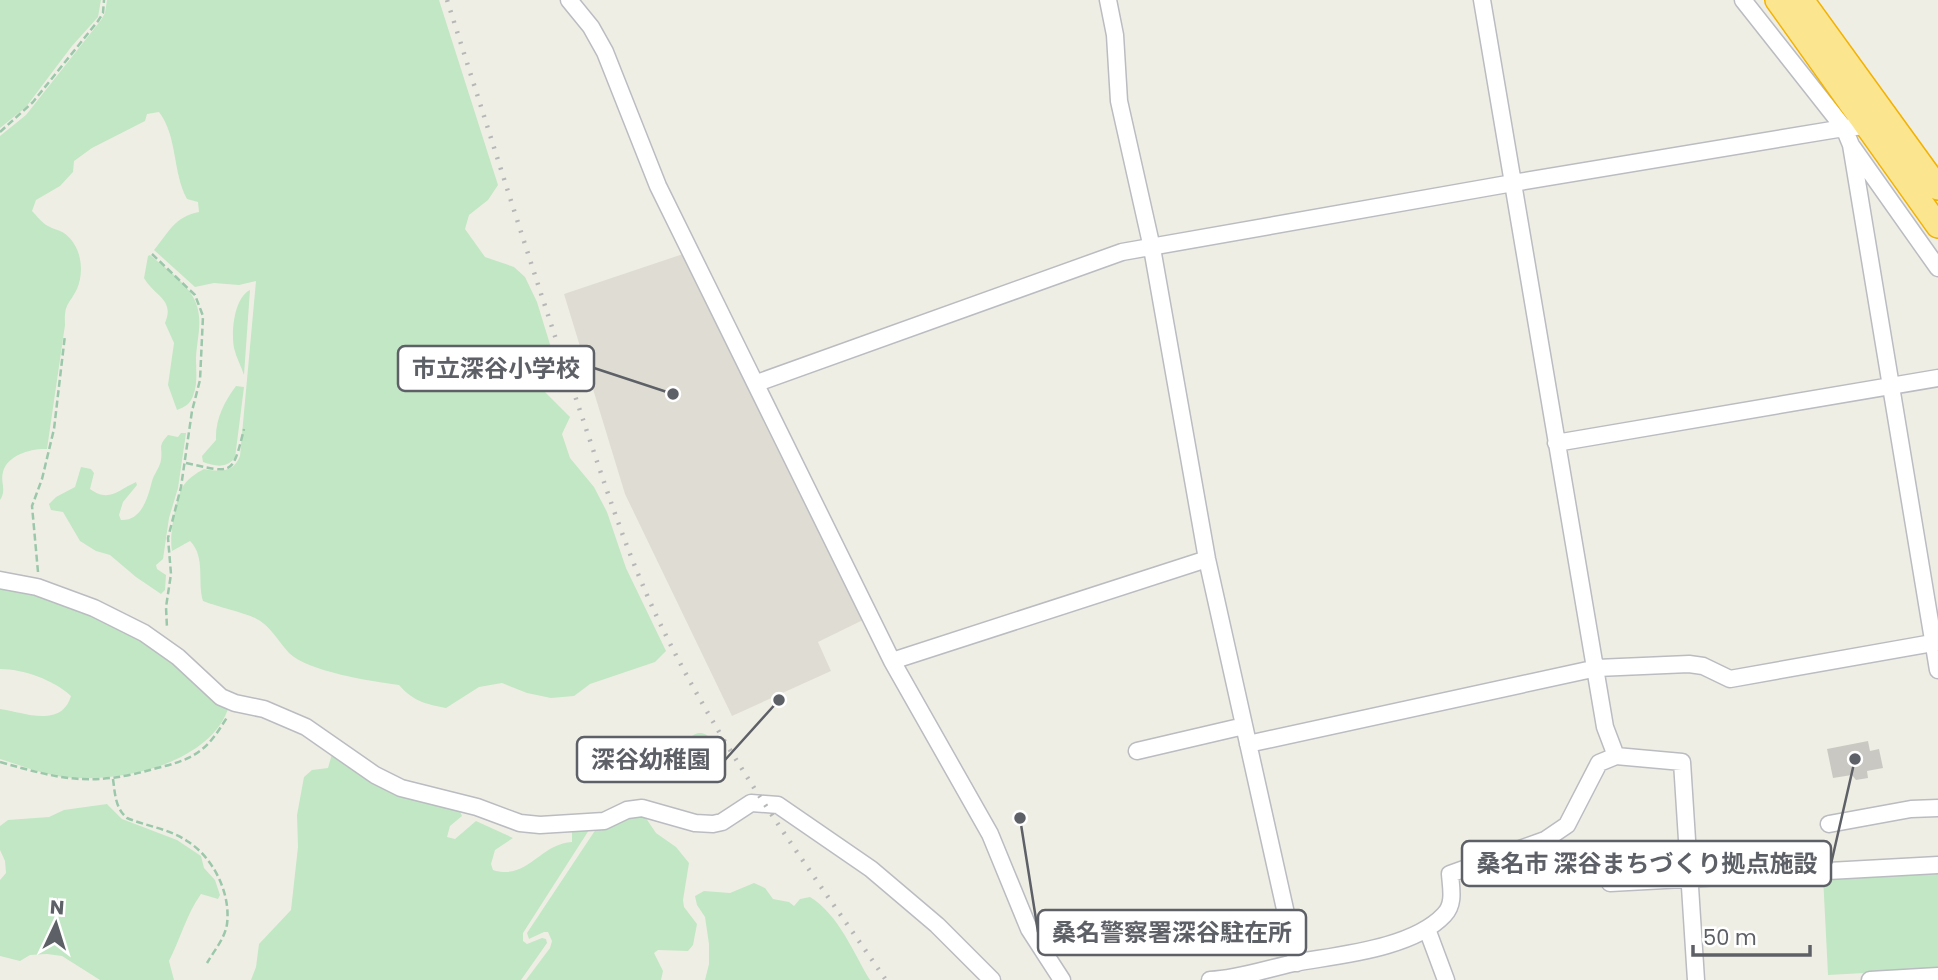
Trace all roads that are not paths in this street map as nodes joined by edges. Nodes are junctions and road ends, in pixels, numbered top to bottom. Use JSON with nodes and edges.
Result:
{"nodes":[{"id":1,"x":569,"y":0,"type":"edge"},
{"id":2,"x":1108,"y":0,"type":"edge"},
{"id":3,"x":1482,"y":0,"type":"edge"},
{"id":4,"x":1743,"y":0,"type":"edge"},
{"id":5,"x":1777,"y":0,"type":"edge"},
{"id":6,"x":1802,"y":0,"type":"edge"},
{"id":7,"x":1855,"y":127,"type":"junction"},
{"id":8,"x":1851,"y":145,"type":"junction"},
{"id":9,"x":1513,"y":183,"type":"junction"},
{"id":10,"x":1938,"y":188,"type":"edge"},
{"id":11,"x":1938,"y":226,"type":"edge"},
{"id":12,"x":1152,"y":248,"type":"junction"},
{"id":13,"x":1938,"y":268,"type":"edge"},
{"id":14,"x":1938,"y":378,"type":"edge"},
{"id":15,"x":757,"y":383,"type":"junction"},
{"id":16,"x":1891,"y":386,"type":"junction"},
{"id":17,"x":1556,"y":443,"type":"junction"},
{"id":18,"x":1207,"y":559,"type":"junction"},
{"id":19,"x":0,"y":580,"type":"edge"},
{"id":20,"x":1936,"y":642,"type":"edge"},
{"id":21,"x":892,"y":661,"type":"junction"},
{"id":22,"x":1597,"y":668,"type":"junction"},
{"id":23,"x":1938,"y":670,"type":"edge"},
{"id":24,"x":1244,"y":726,"type":"junction"},
{"id":25,"x":1248,"y":744,"type":"junction"},
{"id":26,"x":1137,"y":751,"type":"dead end"},
{"id":27,"x":1616,"y":756,"type":"junction"},
{"id":28,"x":1938,"y":808,"type":"edge"},
{"id":29,"x":1829,"y":824,"type":"dead end"},
{"id":30,"x":1938,"y":865,"type":"edge"},
{"id":31,"x":1689,"y":880,"type":"junction"},
{"id":32,"x":1610,"y":883,"type":"dead end"},
{"id":33,"x":1427,"y":929,"type":"junction"},
{"id":34,"x":1297,"y":963,"type":"junction"},
{"id":35,"x":1938,"y":976,"type":"edge"},
{"id":36,"x":992,"y":980,"type":"edge"},
{"id":37,"x":1062,"y":980,"type":"edge"},
{"id":38,"x":1210,"y":980,"type":"edge"},
{"id":39,"x":1446,"y":980,"type":"edge"},
{"id":40,"x":1696,"y":980,"type":"edge"},
{"id":41,"x":1870,"y":980,"type":"edge"}],
"edges":[{"from":1,"to":15,"type":"street"},
{"from":2,"to":12,"type":"street"},
{"from":3,"to":9,"type":"street"},
{"from":4,"to":7,"type":"street"},
{"from":5,"to":7,"type":"highway"},
{"from":6,"to":10,"type":"highway"},
{"from":7,"to":8,"type":"street"},
{"from":7,"to":9,"type":"street"},
{"from":7,"to":11,"type":"highway"},
{"from":8,"to":13,"type":"street"},
{"from":8,"to":16,"type":"street"},
{"from":9,"to":12,"type":"street"},
{"from":9,"to":17,"type":"street"},
{"from":12,"to":15,"type":"street"},
{"from":12,"to":18,"type":"street"},
{"from":14,"to":16,"type":"street"},
{"from":15,"to":21,"type":"street"},
{"from":16,"to":17,"type":"street"},
{"from":16,"to":20,"type":"street"},
{"from":17,"to":22,"type":"street"},
{"from":18,"to":21,"type":"street"},
{"from":18,"to":24,"type":"street"},
{"from":19,"to":36,"type":"street"},
{"from":20,"to":22,"type":"street"},
{"from":20,"to":23,"type":"street"},
{"from":21,"to":37,"type":"street"},
{"from":22,"to":25,"type":"street"},
{"from":22,"to":27,"type":"street"},
{"from":24,"to":25,"type":"street"},
{"from":24,"to":26,"type":"street"},
{"from":25,"to":34,"type":"street"},
{"from":27,"to":31,"type":"street"},
{"from":27,"to":33,"type":"street"},
{"from":28,"to":29,"type":"street"},
{"from":30,"to":31,"type":"street"},
{"from":31,"to":32,"type":"street"},
{"from":31,"to":40,"type":"street"},
{"from":33,"to":34,"type":"street"},
{"from":33,"to":39,"type":"street"},
{"from":34,"to":38,"type":"street"},
{"from":35,"to":41,"type":"street"}]}
